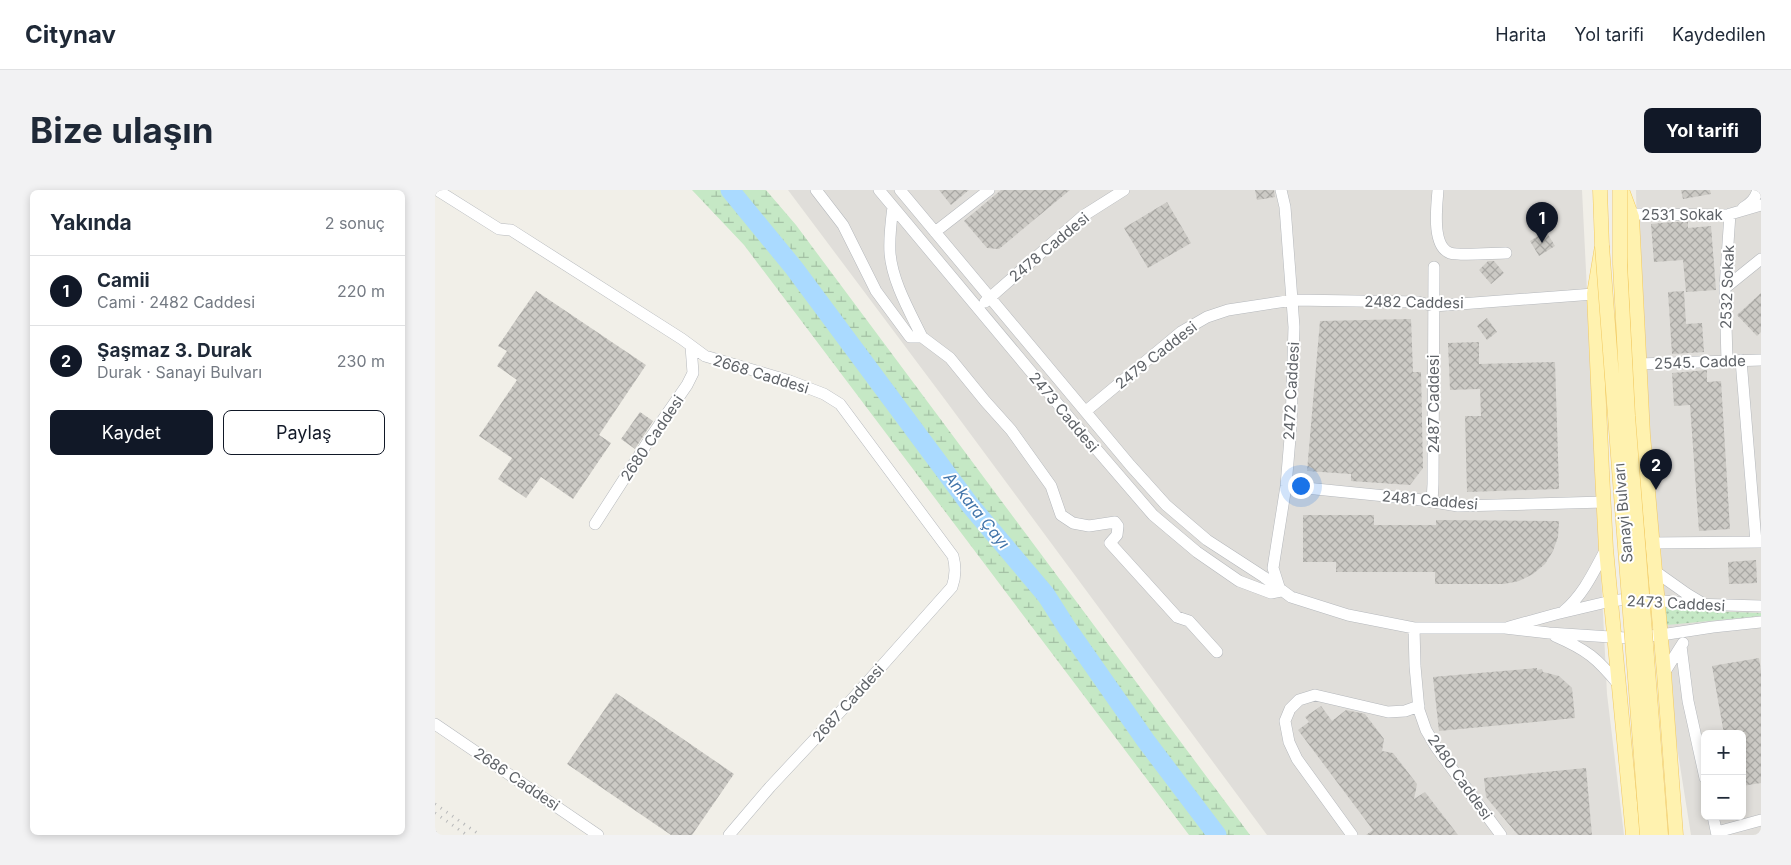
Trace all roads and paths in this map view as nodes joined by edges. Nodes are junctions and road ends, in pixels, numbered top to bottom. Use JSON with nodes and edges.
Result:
{"nodes":[{"id":1,"x":437,"y":190,"type":"edge"},
{"id":2,"x":816,"y":190,"type":"edge"},
{"id":3,"x":879,"y":190,"type":"edge"},
{"id":4,"x":900,"y":190,"type":"edge"},
{"id":5,"x":989,"y":190,"type":"edge"},
{"id":6,"x":1281,"y":190,"type":"edge"},
{"id":7,"x":1438,"y":190,"type":"edge"},
{"id":8,"x":1600,"y":190,"type":"edge"},
{"id":9,"x":1621,"y":190,"type":"edge"},
{"id":10,"x":1758,"y":190,"type":"edge"},
{"id":11,"x":1118,"y":191,"type":"edge"},
{"id":12,"x":1761,"y":205,"type":"edge"},
{"id":13,"x":893,"y":206,"type":"junction"},
{"id":14,"x":1733,"y":213,"type":"junction"},
{"id":15,"x":1632,"y":214,"type":"junction"},
{"id":16,"x":935,"y":232,"type":"junction"},
{"id":17,"x":1602,"y":246,"type":"junction"},
{"id":18,"x":1505,"y":253,"type":"dead end"},
{"id":19,"x":1761,"y":258,"type":"edge"},
{"id":20,"x":1434,"y":267,"type":"dead end"},
{"id":21,"x":1725,"y":288,"type":"junction"},
{"id":22,"x":1594,"y":294,"type":"junction"},
{"id":23,"x":990,"y":297,"type":"junction"},
{"id":24,"x":1293,"y":300,"type":"junction"},
{"id":25,"x":1434,"y":306,"type":"junction"},
{"id":26,"x":978,"y":308,"type":"junction"},
{"id":27,"x":922,"y":337,"type":"junction"},
{"id":28,"x":691,"y":346,"type":"junction"},
{"id":29,"x":1741,"y":360,"type":"junction"},
{"id":30,"x":1761,"y":360,"type":"edge"},
{"id":31,"x":1727,"y":361,"type":"junction"},
{"id":32,"x":1639,"y":364,"type":"junction"},
{"id":33,"x":1086,"y":411,"type":"junction"},
{"id":34,"x":1286,"y":486,"type":"junction"},
{"id":35,"x":1432,"y":502,"type":"junction"},
{"id":36,"x":1604,"y":502,"type":"junction"},
{"id":37,"x":595,"y":524,"type":"dead end"},
{"id":38,"x":1758,"y":542,"type":"edge"},
{"id":39,"x":1652,"y":543,"type":"junction"},
{"id":40,"x":1606,"y":547,"type":"junction"},
{"id":41,"x":956,"y":566,"type":"joint"},
{"id":42,"x":1655,"y":572,"type":"junction"},
{"id":43,"x":1281,"y":591,"type":"junction"},
{"id":44,"x":1658,"y":600,"type":"junction"},
{"id":45,"x":1611,"y":601,"type":"junction"},
{"id":46,"x":1706,"y":605,"type":"junction"},
{"id":47,"x":1761,"y":606,"type":"edge"},
{"id":48,"x":1563,"y":612,"type":"junction"},
{"id":49,"x":1761,"y":622,"type":"edge"},
{"id":50,"x":1414,"y":628,"type":"junction"},
{"id":51,"x":1505,"y":628,"type":"junction"},
{"id":52,"x":1691,"y":630,"type":"junction"},
{"id":53,"x":1549,"y":633,"type":"junction"},
{"id":54,"x":1661,"y":635,"type":"junction"},
{"id":55,"x":1614,"y":637,"type":"junction"},
{"id":56,"x":1681,"y":646,"type":"junction"},
{"id":57,"x":1217,"y":652,"type":"dead end"},
{"id":58,"x":1664,"y":677,"type":"junction"},
{"id":59,"x":1619,"y":688,"type":"junction"},
{"id":60,"x":1419,"y":706,"type":"junction"},
{"id":61,"x":435,"y":724,"type":"edge"},
{"id":62,"x":1704,"y":775,"type":"edge"},
{"id":63,"x":1714,"y":820,"type":"edge"},
{"id":64,"x":1761,"y":820,"type":"edge"},
{"id":65,"x":1717,"y":833,"type":"edge"},
{"id":66,"x":598,"y":835,"type":"edge"},
{"id":67,"x":729,"y":835,"type":"edge"},
{"id":68,"x":1352,"y":835,"type":"edge"},
{"id":69,"x":1501,"y":835,"type":"edge"},
{"id":70,"x":1633,"y":835,"type":"edge"},
{"id":71,"x":1647,"y":835,"type":"edge"},
{"id":72,"x":1661,"y":835,"type":"edge"},
{"id":73,"x":1676,"y":835,"type":"edge"}],
"edges":[{"from":1,"to":28,"type":"street","name":"2668 Caddesi"},
{"from":2,"to":27,"type":"street"},
{"from":3,"to":13,"type":"street","name":"2473 Caddesi"},
{"from":4,"to":16,"type":"street","name":"2473 Caddesi"},
{"from":5,"to":16,"type":"street"},
{"from":6,"to":24,"type":"street","name":"2472 Caddesi"},
{"from":7,"to":18,"type":"street"},
{"from":8,"to":17,"type":"main road","name":"Sanayi Bulvarı"},
{"from":9,"to":15,"type":"main road"},
{"from":9,"to":72,"type":"main road","name":"Sanayi Bulvarı","bridge":true},
{"from":10,"to":14,"type":"street"},
{"from":11,"to":23,"type":"street","name":"2478 Caddesi"},
{"from":12,"to":14,"type":"street","name":"2531 Sokak"},
{"from":13,"to":26,"type":"street","name":"2473 Caddesi"},
{"from":13,"to":27,"type":"street"},
{"from":14,"to":15,"type":"street","name":"2531 Sokak"},
{"from":14,"to":21,"type":"street","name":"2532 Sokak"},
{"from":15,"to":32,"type":"main road"},
{"from":16,"to":23,"type":"street","name":"2473 Caddesi"},
{"from":17,"to":22,"type":"main road"},
{"from":17,"to":71,"type":"main road","name":"Sanayi Bulvarı","bridge":true},
{"from":19,"to":21,"type":"street"},
{"from":20,"to":25,"type":"street","name":"2487 Caddesi"},
{"from":21,"to":31,"type":"street","name":"2532 Sokak"},
{"from":22,"to":25,"type":"street","name":"2482 Caddesi"},
{"from":22,"to":36,"type":"main road"},
{"from":23,"to":26,"type":"street","name":"2478 Caddesi"},
{"from":23,"to":33,"type":"street","name":"2473 Caddesi"},
{"from":24,"to":25,"type":"street","name":"2482 Caddesi"},
{"from":24,"to":33,"type":"street","name":"2479 Caddesi"},
{"from":24,"to":34,"type":"street","name":"2472 Caddesi"},
{"from":25,"to":35,"type":"street","name":"2487 Caddesi"},
{"from":26,"to":43,"type":"street","name":"2473 Caddesi"},
{"from":27,"to":57,"type":"street"},
{"from":28,"to":37,"type":"street","name":"2680 Caddesi"},
{"from":28,"to":41,"type":"street","name":"2668 Caddesi"},
{"from":29,"to":30,"type":"street","name":"2545. Cadde"},
{"from":29,"to":31,"type":"street","name":"2545. Cadde"},
{"from":29,"to":38,"type":"street"},
{"from":31,"to":32,"type":"street","name":"2545. Cadde"},
{"from":32,"to":39,"type":"main road"},
{"from":33,"to":43,"type":"street","name":"2473 Caddesi"},
{"from":34,"to":35,"type":"street","name":"2481 Caddesi"},
{"from":34,"to":43,"type":"street","name":"2472 Caddesi"},
{"from":35,"to":36,"type":"street","name":"2481 Caddesi"},
{"from":36,"to":40,"type":"main road"},
{"from":38,"to":39,"type":"street"},
{"from":39,"to":40,"type":"main road"},
{"from":39,"to":42,"type":"main road"},
{"from":40,"to":45,"type":"main road"},
{"from":40,"to":48,"type":"street"},
{"from":41,"to":67,"type":"street","name":"2687 Caddesi"},
{"from":42,"to":44,"type":"main road"},
{"from":42,"to":46,"type":"street"},
{"from":43,"to":50,"type":"street","name":"2473 Caddesi"},
{"from":44,"to":45,"type":"street","name":"2473 Caddesi"},
{"from":44,"to":46,"type":"street","name":"2473 Caddesi"},
{"from":44,"to":54,"type":"main road"},
{"from":45,"to":48,"type":"street","name":"2473 Caddesi"},
{"from":45,"to":55,"type":"main road"},
{"from":46,"to":47,"type":"street","name":"2473 Caddesi"},
{"from":48,"to":51,"type":"street","name":"2473 Caddesi"},
{"from":49,"to":52,"type":"street","name":"2473 Caddesi"},
{"from":50,"to":51,"type":"street","name":"2473 Caddesi"},
{"from":50,"to":60,"type":"street","name":"2480 Caddesi"},
{"from":51,"to":53,"type":"street","name":"2473 Caddesi"},
{"from":52,"to":54,"type":"street","name":"2473 Caddesi"},
{"from":52,"to":56,"type":"street"},
{"from":53,"to":55,"type":"street","name":"2473 Caddesi"},
{"from":53,"to":59,"type":"street"},
{"from":54,"to":55,"type":"street","name":"2473 Caddesi"},
{"from":54,"to":58,"type":"main road"},
{"from":55,"to":59,"type":"main road"},
{"from":56,"to":58,"type":"street"},
{"from":56,"to":62,"type":"street"},
{"from":58,"to":59,"type":"main road"},
{"from":58,"to":73,"type":"main road"},
{"from":59,"to":70,"type":"main road"},
{"from":60,"to":68,"type":"street"},
{"from":60,"to":69,"type":"street","name":"2480 Caddesi"},
{"from":61,"to":66,"type":"street","name":"2686 Caddesi"},
{"from":63,"to":65,"type":"street"},
{"from":64,"to":65,"type":"street"}]}
